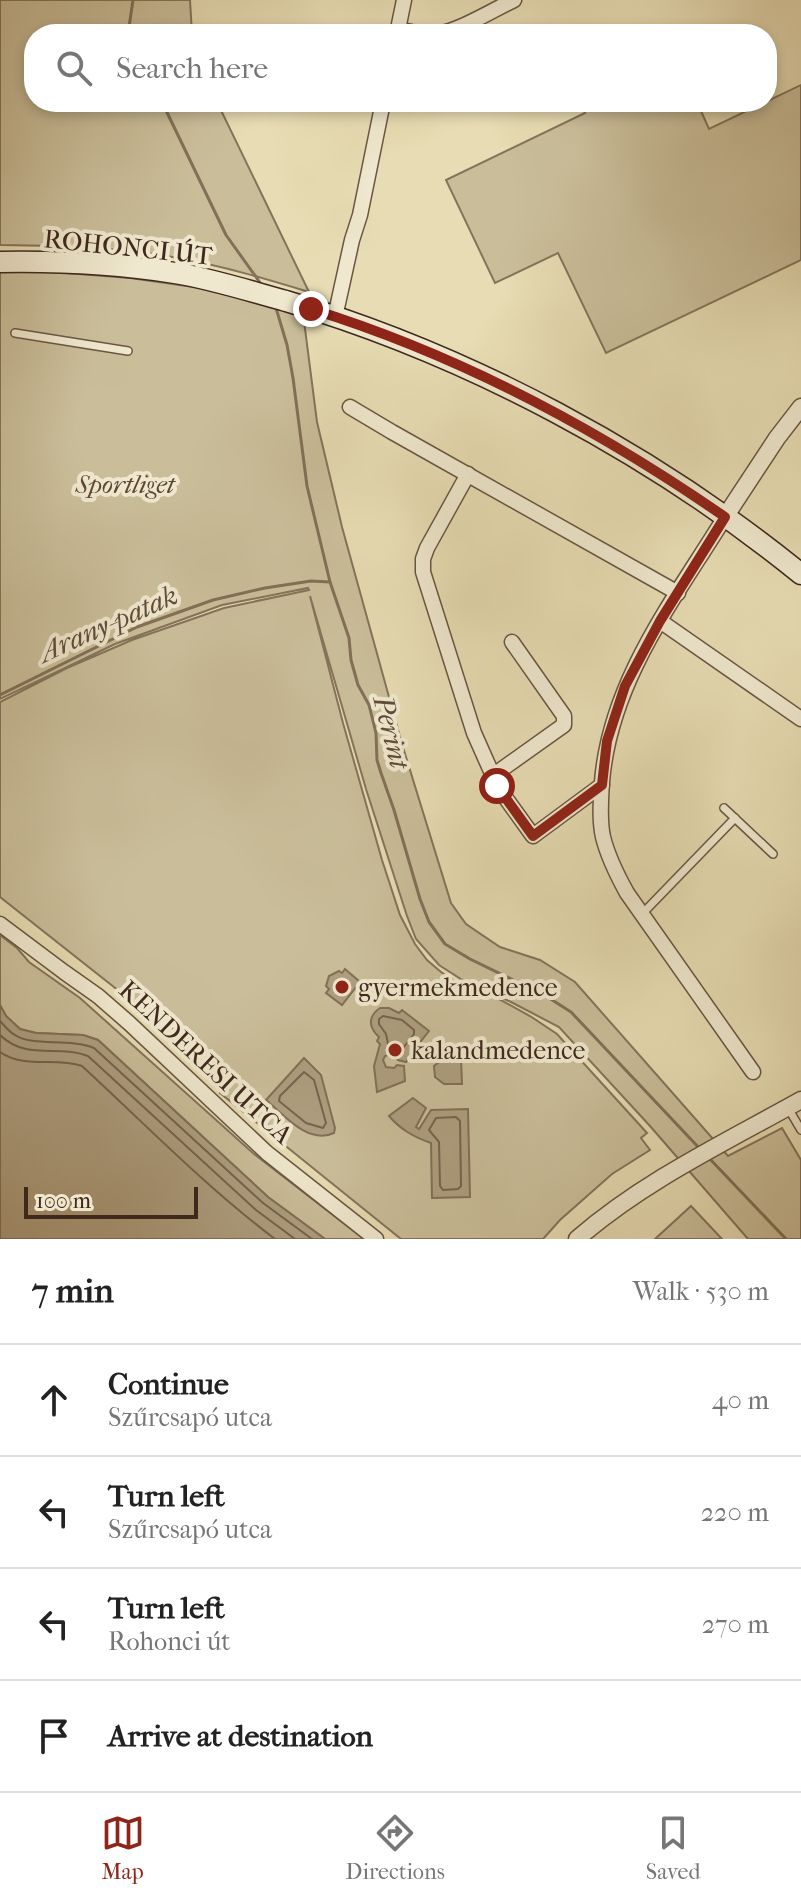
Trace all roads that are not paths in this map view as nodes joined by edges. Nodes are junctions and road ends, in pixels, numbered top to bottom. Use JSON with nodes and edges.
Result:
{"nodes":[{"id":1,"x":404,"y":0,"type":"edge"},
{"id":2,"x":514,"y":0,"type":"edge"},
{"id":3,"x":400,"y":24,"type":"edge"},
{"id":4,"x":463,"y":24,"type":"edge"},
{"id":5,"x":381,"y":112,"type":"edge"},
{"id":6,"x":0,"y":262,"type":"edge"},
{"id":7,"x":335,"y":317,"type":"junction"},
{"id":8,"x":15,"y":333,"type":"dead end"},
{"id":9,"x":128,"y":351,"type":"dead end"},
{"id":10,"x":350,"y":407,"type":"dead end"},
{"id":11,"x":801,"y":407,"type":"edge"},
{"id":12,"x":468,"y":474,"type":"junction"},
{"id":13,"x":725,"y":517,"type":"junction"},
{"id":14,"x":801,"y":574,"type":"edge"},
{"id":15,"x":678,"y":593,"type":"junction"},
{"id":16,"x":660,"y":621,"type":"junction"},
{"id":17,"x":512,"y":642,"type":"dead end"},
{"id":18,"x":801,"y":719,"type":"edge"},
{"id":19,"x":494,"y":778,"type":"junction"},
{"id":20,"x":602,"y":785,"type":"junction"},
{"id":21,"x":724,"y":808,"type":"dead end"},
{"id":22,"x":735,"y":818,"type":"junction"},
{"id":23,"x":773,"y":854,"type":"dead end"},
{"id":24,"x":641,"y":914,"type":"junction"},
{"id":25,"x":0,"y":924,"type":"edge"},
{"id":26,"x":753,"y":1072,"type":"dead end"},
{"id":27,"x":794,"y":1104,"type":"edge"},
{"id":28,"x":801,"y":1130,"type":"edge"},
{"id":29,"x":376,"y":1239,"type":"edge"},
{"id":30,"x":577,"y":1239,"type":"edge"}],
"edges":[{"from":1,"to":3,"type":"street"},
{"from":2,"to":4,"type":"street"},
{"from":5,"to":7,"type":"street"},
{"from":6,"to":7,"type":"main road","name":"ROHONCI ÚT"},
{"from":7,"to":13,"type":"main road","name":"ROHONCI ÚT"},
{"from":8,"to":9,"type":"lane"},
{"from":10,"to":12,"type":"street"},
{"from":11,"to":13,"type":"street"},
{"from":12,"to":15,"type":"street"},
{"from":12,"to":19,"type":"street"},
{"from":13,"to":14,"type":"main road","name":"ROHONCI ÚT"},
{"from":13,"to":15,"type":"street"},
{"from":15,"to":16,"type":"street"},
{"from":16,"to":18,"type":"street"},
{"from":16,"to":20,"type":"street"},
{"from":17,"to":19,"type":"street"},
{"from":19,"to":20,"type":"street"},
{"from":20,"to":24,"type":"street"},
{"from":21,"to":22,"type":"lane"},
{"from":22,"to":23,"type":"lane"},
{"from":22,"to":24,"type":"lane"},
{"from":24,"to":26,"type":"street"},
{"from":25,"to":29,"type":"street","name":"KENDERESI UTCA"},
{"from":27,"to":28,"type":"lane"},
{"from":27,"to":30,"type":"street"}]}
